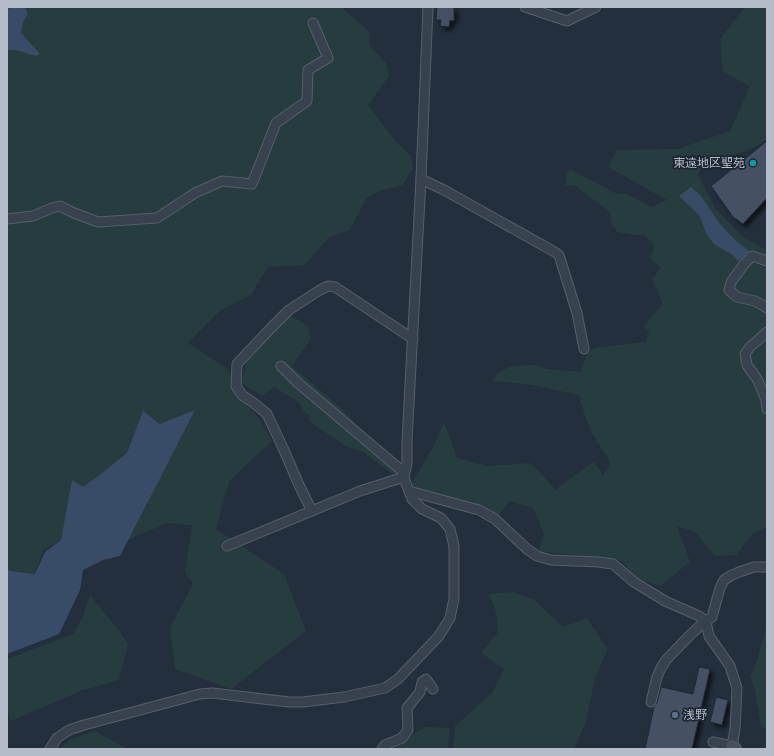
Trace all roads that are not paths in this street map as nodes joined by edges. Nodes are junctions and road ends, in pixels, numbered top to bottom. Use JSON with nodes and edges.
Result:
{"nodes":[{"id":1,"x":428,"y":7,"type":"edge"},
{"id":2,"x":525,"y":7,"type":"edge"},
{"id":3,"x":596,"y":7,"type":"edge"},
{"id":4,"x":313,"y":23,"type":"dead end"},
{"id":5,"x":421,"y":179,"type":"junction"},
{"id":6,"x":7,"y":219,"type":"edge"},
{"id":7,"x":767,"y":261,"type":"edge"},
{"id":8,"x":767,"y":308,"type":"edge"},
{"id":9,"x":767,"y":332,"type":"edge"},
{"id":10,"x":413,"y":340,"type":"junction"},
{"id":11,"x":584,"y":349,"type":"dead end"},
{"id":12,"x":281,"y":366,"type":"dead end"},
{"id":13,"x":767,"y":409,"type":"edge"},
{"id":14,"x":404,"y":477,"type":"junction"},
{"id":15,"x":409,"y":491,"type":"junction"},
{"id":16,"x":312,"y":511,"type":"junction"},
{"id":17,"x":227,"y":546,"type":"dead end"},
{"id":18,"x":767,"y":567,"type":"edge"},
{"id":19,"x":706,"y":622,"type":"junction"},
{"id":20,"x":433,"y":689,"type":"dead end"},
{"id":21,"x":650,"y":702,"type":"dead end"},
{"id":22,"x":713,"y":742,"type":"dead end"},
{"id":23,"x":733,"y":748,"type":"edge"},
{"id":24,"x":50,"y":749,"type":"edge"},
{"id":25,"x":382,"y":749,"type":"edge"}],
"edges":[{"from":1,"to":5,"type":"street"},
{"from":2,"to":3,"type":"street"},
{"from":4,"to":6,"type":"street"},
{"from":5,"to":10,"type":"street"},
{"from":5,"to":11,"type":"street"},
{"from":7,"to":8,"type":"street"},
{"from":9,"to":13,"type":"street"},
{"from":10,"to":14,"type":"street"},
{"from":10,"to":16,"type":"street"},
{"from":12,"to":14,"type":"street"},
{"from":14,"to":15,"type":"street"},
{"from":14,"to":16,"type":"street"},
{"from":15,"to":19,"type":"street"},
{"from":15,"to":24,"type":"street"},
{"from":16,"to":17,"type":"street"},
{"from":18,"to":19,"type":"street"},
{"from":19,"to":21,"type":"street"},
{"from":19,"to":23,"type":"street"},
{"from":20,"to":25,"type":"street"},
{"from":22,"to":23,"type":"street"}]}
